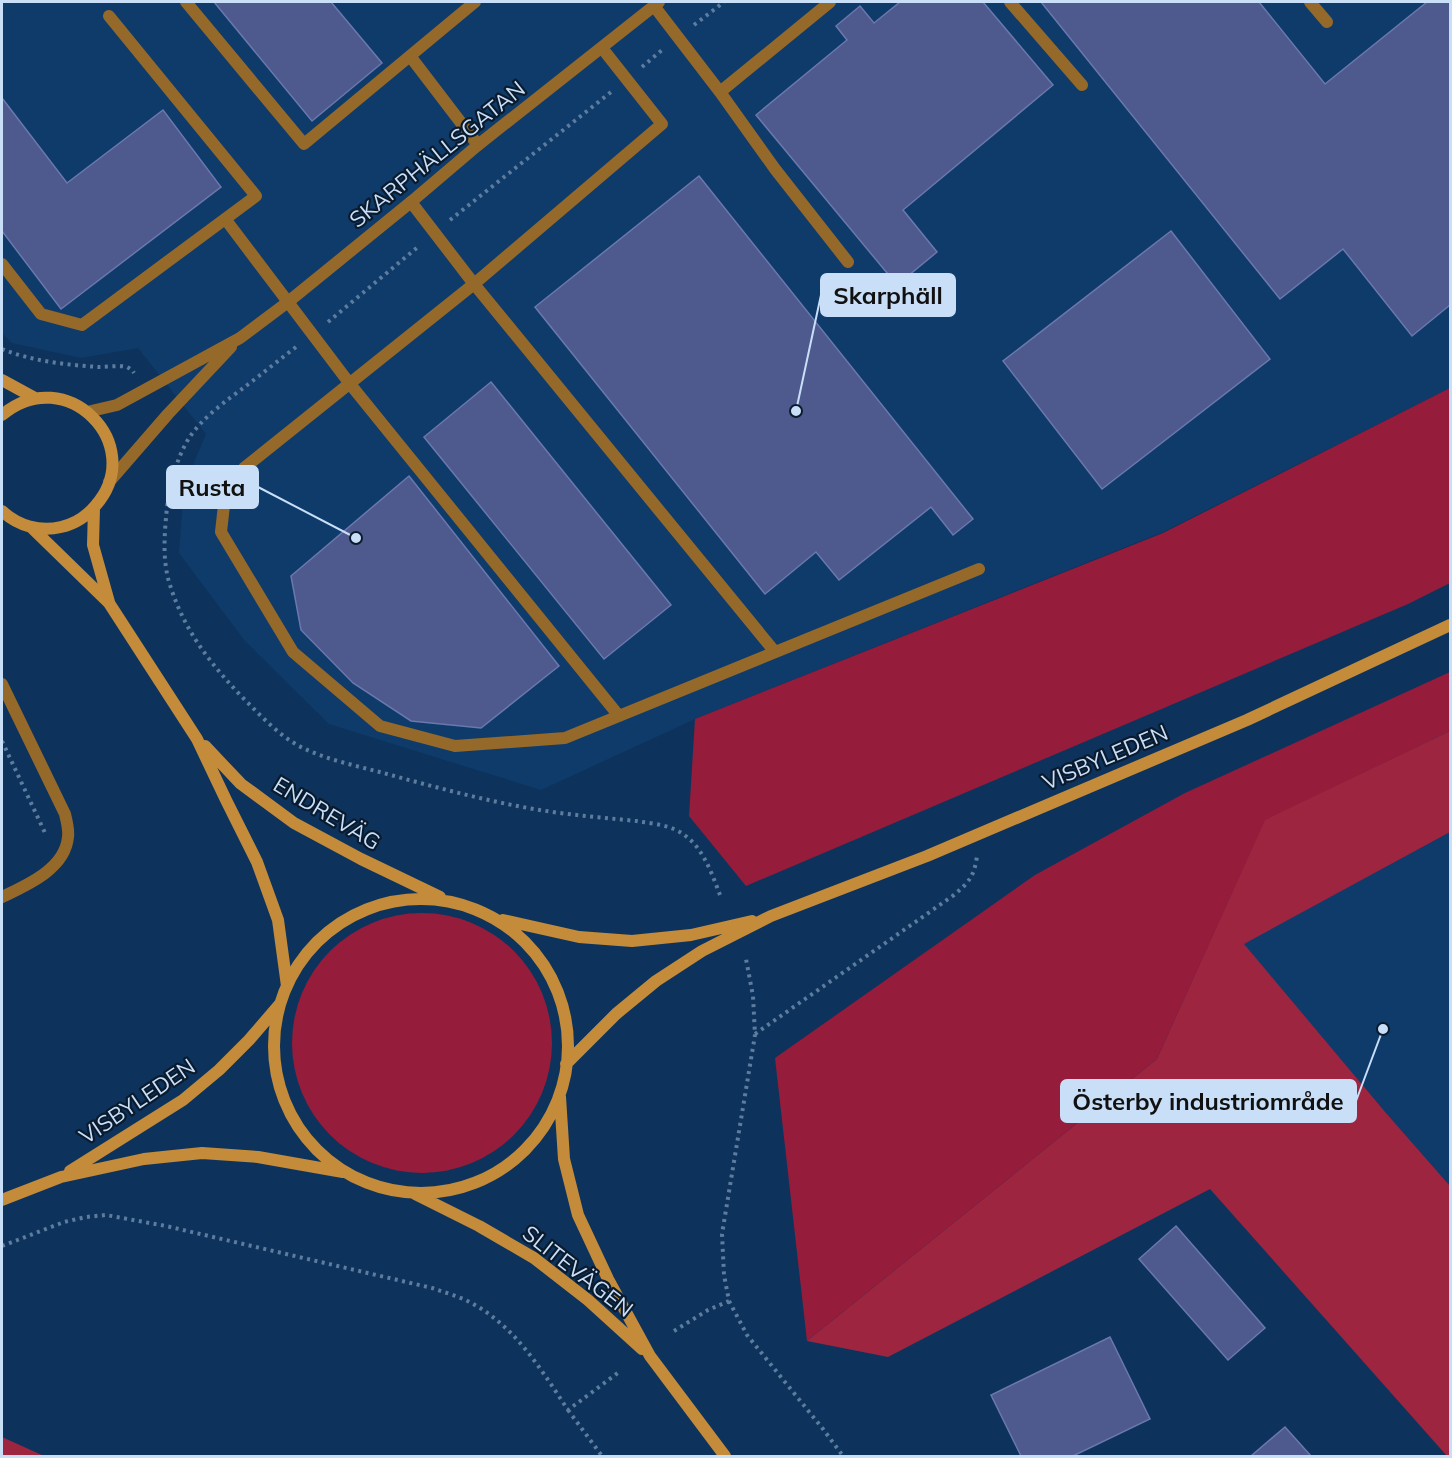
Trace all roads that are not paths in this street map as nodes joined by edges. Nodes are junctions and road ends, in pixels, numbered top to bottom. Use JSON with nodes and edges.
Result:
{"nodes":[{"id":1,"x":186,"y":2,"type":"edge"},
{"id":2,"x":475,"y":2,"type":"edge"},
{"id":3,"x":830,"y":2,"type":"edge"},
{"id":4,"x":1010,"y":2,"type":"edge"},
{"id":5,"x":1310,"y":2,"type":"edge"},
{"id":6,"x":657,"y":4,"type":"edge"},
{"id":7,"x":109,"y":16,"type":"dead end"},
{"id":8,"x":1327,"y":22,"type":"dead end"},
{"id":9,"x":602,"y":48,"type":"junction"},
{"id":10,"x":410,"y":56,"type":"junction"},
{"id":11,"x":1082,"y":85,"type":"dead end"},
{"id":12,"x":720,"y":92,"type":"junction"},
{"id":13,"x":478,"y":145,"type":"junction"},
{"id":14,"x":411,"y":202,"type":"junction"},
{"id":15,"x":226,"y":220,"type":"junction"},
{"id":16,"x":848,"y":262,"type":"dead end"},
{"id":17,"x":2,"y":264,"type":"edge"},
{"id":18,"x":474,"y":284,"type":"junction"},
{"id":19,"x":288,"y":302,"type":"junction"},
{"id":20,"x":240,"y":338,"type":"junction"},
{"id":21,"x":2,"y":380,"type":"edge"},
{"id":22,"x":350,"y":384,"type":"junction"},
{"id":23,"x":35,"y":398,"type":"junction"},
{"id":24,"x":87,"y":412,"type":"junction"},
{"id":25,"x":2,"y":415,"type":"edge"},
{"id":26,"x":109,"y":482,"type":"junction"},
{"id":27,"x":94,"y":508,"type":"junction"},
{"id":28,"x":4,"y":517,"type":"edge"},
{"id":29,"x":31,"y":527,"type":"junction"},
{"id":30,"x":979,"y":568,"type":"dead end"},
{"id":31,"x":109,"y":603,"type":"junction"},
{"id":32,"x":1450,"y":626,"type":"edge"},
{"id":33,"x":774,"y":652,"type":"junction"},
{"id":34,"x":2,"y":684,"type":"edge"},
{"id":35,"x":619,"y":716,"type":"junction"},
{"id":36,"x":198,"y":739,"type":"junction"},
{"id":37,"x":2,"y":897,"type":"edge"},
{"id":38,"x":449,"y":902,"type":"junction"},
{"id":39,"x":771,"y":916,"type":"junction"},
{"id":40,"x":494,"y":918,"type":"junction"},
{"id":41,"x":287,"y":986,"type":"junction"},
{"id":42,"x":280,"y":1002,"type":"junction"},
{"id":43,"x":566,"y":1064,"type":"junction"},
{"id":44,"x":559,"y":1094,"type":"junction"},
{"id":45,"x":350,"y":1174,"type":"junction"},
{"id":46,"x":61,"y":1177,"type":"junction"},
{"id":47,"x":412,"y":1192,"type":"junction"},
{"id":48,"x":2,"y":1200,"type":"edge"},
{"id":49,"x":650,"y":1356,"type":"junction"},
{"id":50,"x":725,"y":1456,"type":"edge"}],
"edges":[{"from":1,"to":10,"type":"street"},
{"from":2,"to":10,"type":"street"},
{"from":3,"to":12,"type":"street"},
{"from":4,"to":11,"type":"street"},
{"from":5,"to":8,"type":"street"},
{"from":6,"to":9,"type":"street","name":"SKARPHÄLLSGATAN"},
{"from":6,"to":12,"type":"street"},
{"from":7,"to":15,"type":"street"},
{"from":9,"to":13,"type":"street","name":"SKARPHÄLLSGATAN"},
{"from":9,"to":18,"type":"street"},
{"from":10,"to":13,"type":"street"},
{"from":12,"to":16,"type":"street"},
{"from":13,"to":14,"type":"street","name":"SKARPHÄLLSGATAN"},
{"from":14,"to":18,"type":"street"},
{"from":14,"to":19,"type":"street","name":"SKARPHÄLLSGATAN"},
{"from":15,"to":17,"type":"street"},
{"from":15,"to":19,"type":"street"},
{"from":18,"to":22,"type":"street"},
{"from":18,"to":33,"type":"street"},
{"from":19,"to":20,"type":"street","name":"SKARPHÄLLSGATAN"},
{"from":19,"to":22,"type":"street"},
{"from":20,"to":24,"type":"street","name":"SKARPHÄLLSGATAN"},
{"from":20,"to":26,"type":"street","name":"SKARPHÄLLSGATAN"},
{"from":21,"to":23,"type":"main road"},
{"from":22,"to":35,"type":"street"},
{"from":22,"to":35,"type":"street"},
{"from":23,"to":24,"type":"main road"},
{"from":23,"to":25,"type":"main road"},
{"from":24,"to":26,"type":"main road"},
{"from":26,"to":27,"type":"main road"},
{"from":27,"to":29,"type":"main road"},
{"from":27,"to":31,"type":"main road","name":"ENDREVÄG"},
{"from":28,"to":29,"type":"main road"},
{"from":29,"to":31,"type":"main road","name":"ENDREVÄG"},
{"from":30,"to":33,"type":"street"},
{"from":31,"to":36,"type":"main road","name":"ENDREVÄG"},
{"from":32,"to":39,"type":"main road","name":"VISBYLEDEN"},
{"from":33,"to":35,"type":"street"},
{"from":34,"to":37,"type":"street"},
{"from":36,"to":38,"type":"main road","name":"ENDREVÄG"},
{"from":36,"to":41,"type":"main road","name":"ENDREVÄG"},
{"from":38,"to":40,"type":"main road"},
{"from":38,"to":41,"type":"main road"},
{"from":39,"to":40,"type":"main road","name":"VISBYLEDEN"},
{"from":39,"to":43,"type":"main road","name":"VISBYLEDEN"},
{"from":40,"to":43,"type":"main road"},
{"from":41,"to":42,"type":"main road"},
{"from":42,"to":45,"type":"main road"},
{"from":42,"to":46,"type":"main road","name":"VISBYLEDEN"},
{"from":43,"to":44,"type":"main road"},
{"from":44,"to":47,"type":"main road"},
{"from":44,"to":49,"type":"main road","name":"SLITEVÄGEN"},
{"from":45,"to":46,"type":"main road","name":"VISBYLEDEN"},
{"from":45,"to":47,"type":"main road"},
{"from":46,"to":48,"type":"main road","name":"VISBYLEDEN"},
{"from":47,"to":49,"type":"main road","name":"SLITEVÄGEN"},
{"from":49,"to":50,"type":"main road","name":"SLITEVÄGEN"}]}
